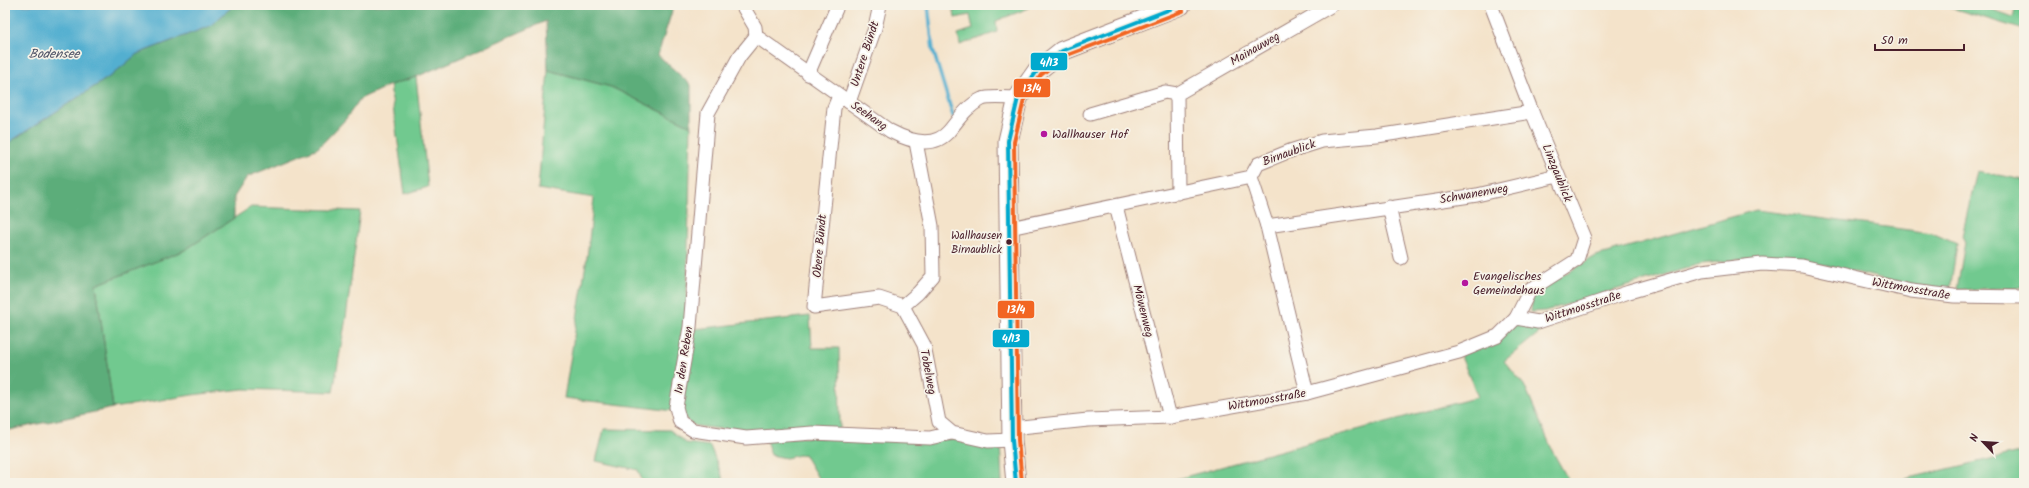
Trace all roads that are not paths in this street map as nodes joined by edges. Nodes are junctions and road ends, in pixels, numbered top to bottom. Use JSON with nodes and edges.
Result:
{"nodes":[{"id":1,"x":742,"y":5,"type":"edge"},
{"id":2,"x":836,"y":5,"type":"edge"},
{"id":3,"x":880,"y":5,"type":"edge"},
{"id":4,"x":1181,"y":5,"type":"edge"},
{"id":5,"x":1332,"y":5,"type":"edge"},
{"id":6,"x":1491,"y":5,"type":"edge"},
{"id":7,"x":756,"y":36,"type":"junction"},
{"id":8,"x":808,"y":74,"type":"junction"},
{"id":9,"x":1177,"y":94,"type":"junction"},
{"id":10,"x":1018,"y":98,"type":"junction"},
{"id":11,"x":844,"y":99,"type":"junction"},
{"id":12,"x":1532,"y":112,"type":"junction"},
{"id":13,"x":1090,"y":114,"type":"dead end"},
{"id":14,"x":916,"y":142,"type":"junction"},
{"id":15,"x":1558,"y":176,"type":"junction"},
{"id":16,"x":1251,"y":177,"type":"junction"},
{"id":17,"x":1178,"y":193,"type":"junction"},
{"id":18,"x":1116,"y":206,"type":"junction"},
{"id":19,"x":1389,"y":207,"type":"junction"},
{"id":20,"x":1267,"y":226,"type":"junction"},
{"id":21,"x":1010,"y":228,"type":"junction"},
{"id":22,"x":1401,"y":258,"type":"dead end"},
{"id":23,"x":2024,"y":297,"type":"edge"},
{"id":24,"x":903,"y":306,"type":"junction"},
{"id":25,"x":1516,"y":318,"type":"junction"},
{"id":26,"x":1307,"y":393,"type":"junction"},
{"id":27,"x":1170,"y":416,"type":"junction"},
{"id":28,"x":951,"y":433,"type":"junction"},
{"id":29,"x":1012,"y":442,"type":"junction"},
{"id":30,"x":1016,"y":483,"type":"edge"}],
"edges":[{"from":1,"to":7,"type":"street"},
{"from":2,"to":8,"type":"street"},
{"from":3,"to":11,"type":"street","name":"Untere Bündt"},
{"from":4,"to":10,"type":"main road"},
{"from":5,"to":9,"type":"street","name":"Mainauweg"},
{"from":6,"to":12,"type":"street","name":"Linzgaublick"},
{"from":7,"to":8,"type":"street","name":"Seehang"},
{"from":7,"to":28,"type":"street","name":"In den Reben"},
{"from":8,"to":11,"type":"street","name":"Seehang"},
{"from":9,"to":13,"type":"street","name":"Mainauweg"},
{"from":9,"to":17,"type":"street"},
{"from":10,"to":14,"type":"street"},
{"from":10,"to":21,"type":"main road"},
{"from":11,"to":14,"type":"street","name":"Seehang"},
{"from":11,"to":24,"type":"street","name":"Obere Bündt"},
{"from":12,"to":15,"type":"street","name":"Linzgaublick"},
{"from":12,"to":16,"type":"street","name":"Birnaublick"},
{"from":14,"to":24,"type":"street"},
{"from":15,"to":19,"type":"street","name":"Schwanenweg"},
{"from":15,"to":25,"type":"street","name":"Linzgaublick"},
{"from":16,"to":17,"type":"street","name":"Birnaublick"},
{"from":16,"to":20,"type":"street"},
{"from":17,"to":18,"type":"street","name":"Birnaublick"},
{"from":18,"to":21,"type":"street","name":"Birnaublick"},
{"from":18,"to":27,"type":"street","name":"Möwenweg"},
{"from":19,"to":20,"type":"street","name":"Schwanenweg"},
{"from":19,"to":22,"type":"street"},
{"from":20,"to":26,"type":"street"},
{"from":21,"to":29,"type":"main road"},
{"from":23,"to":25,"type":"street","name":"Wittmoosstraße"},
{"from":24,"to":28,"type":"street","name":"Tobelweg"},
{"from":25,"to":26,"type":"street","name":"Wittmoosstraße"},
{"from":26,"to":27,"type":"street","name":"Wittmoosstraße"},
{"from":27,"to":29,"type":"street","name":"Wittmoosstraße"},
{"from":28,"to":29,"type":"street"},
{"from":29,"to":30,"type":"main road"}]}
